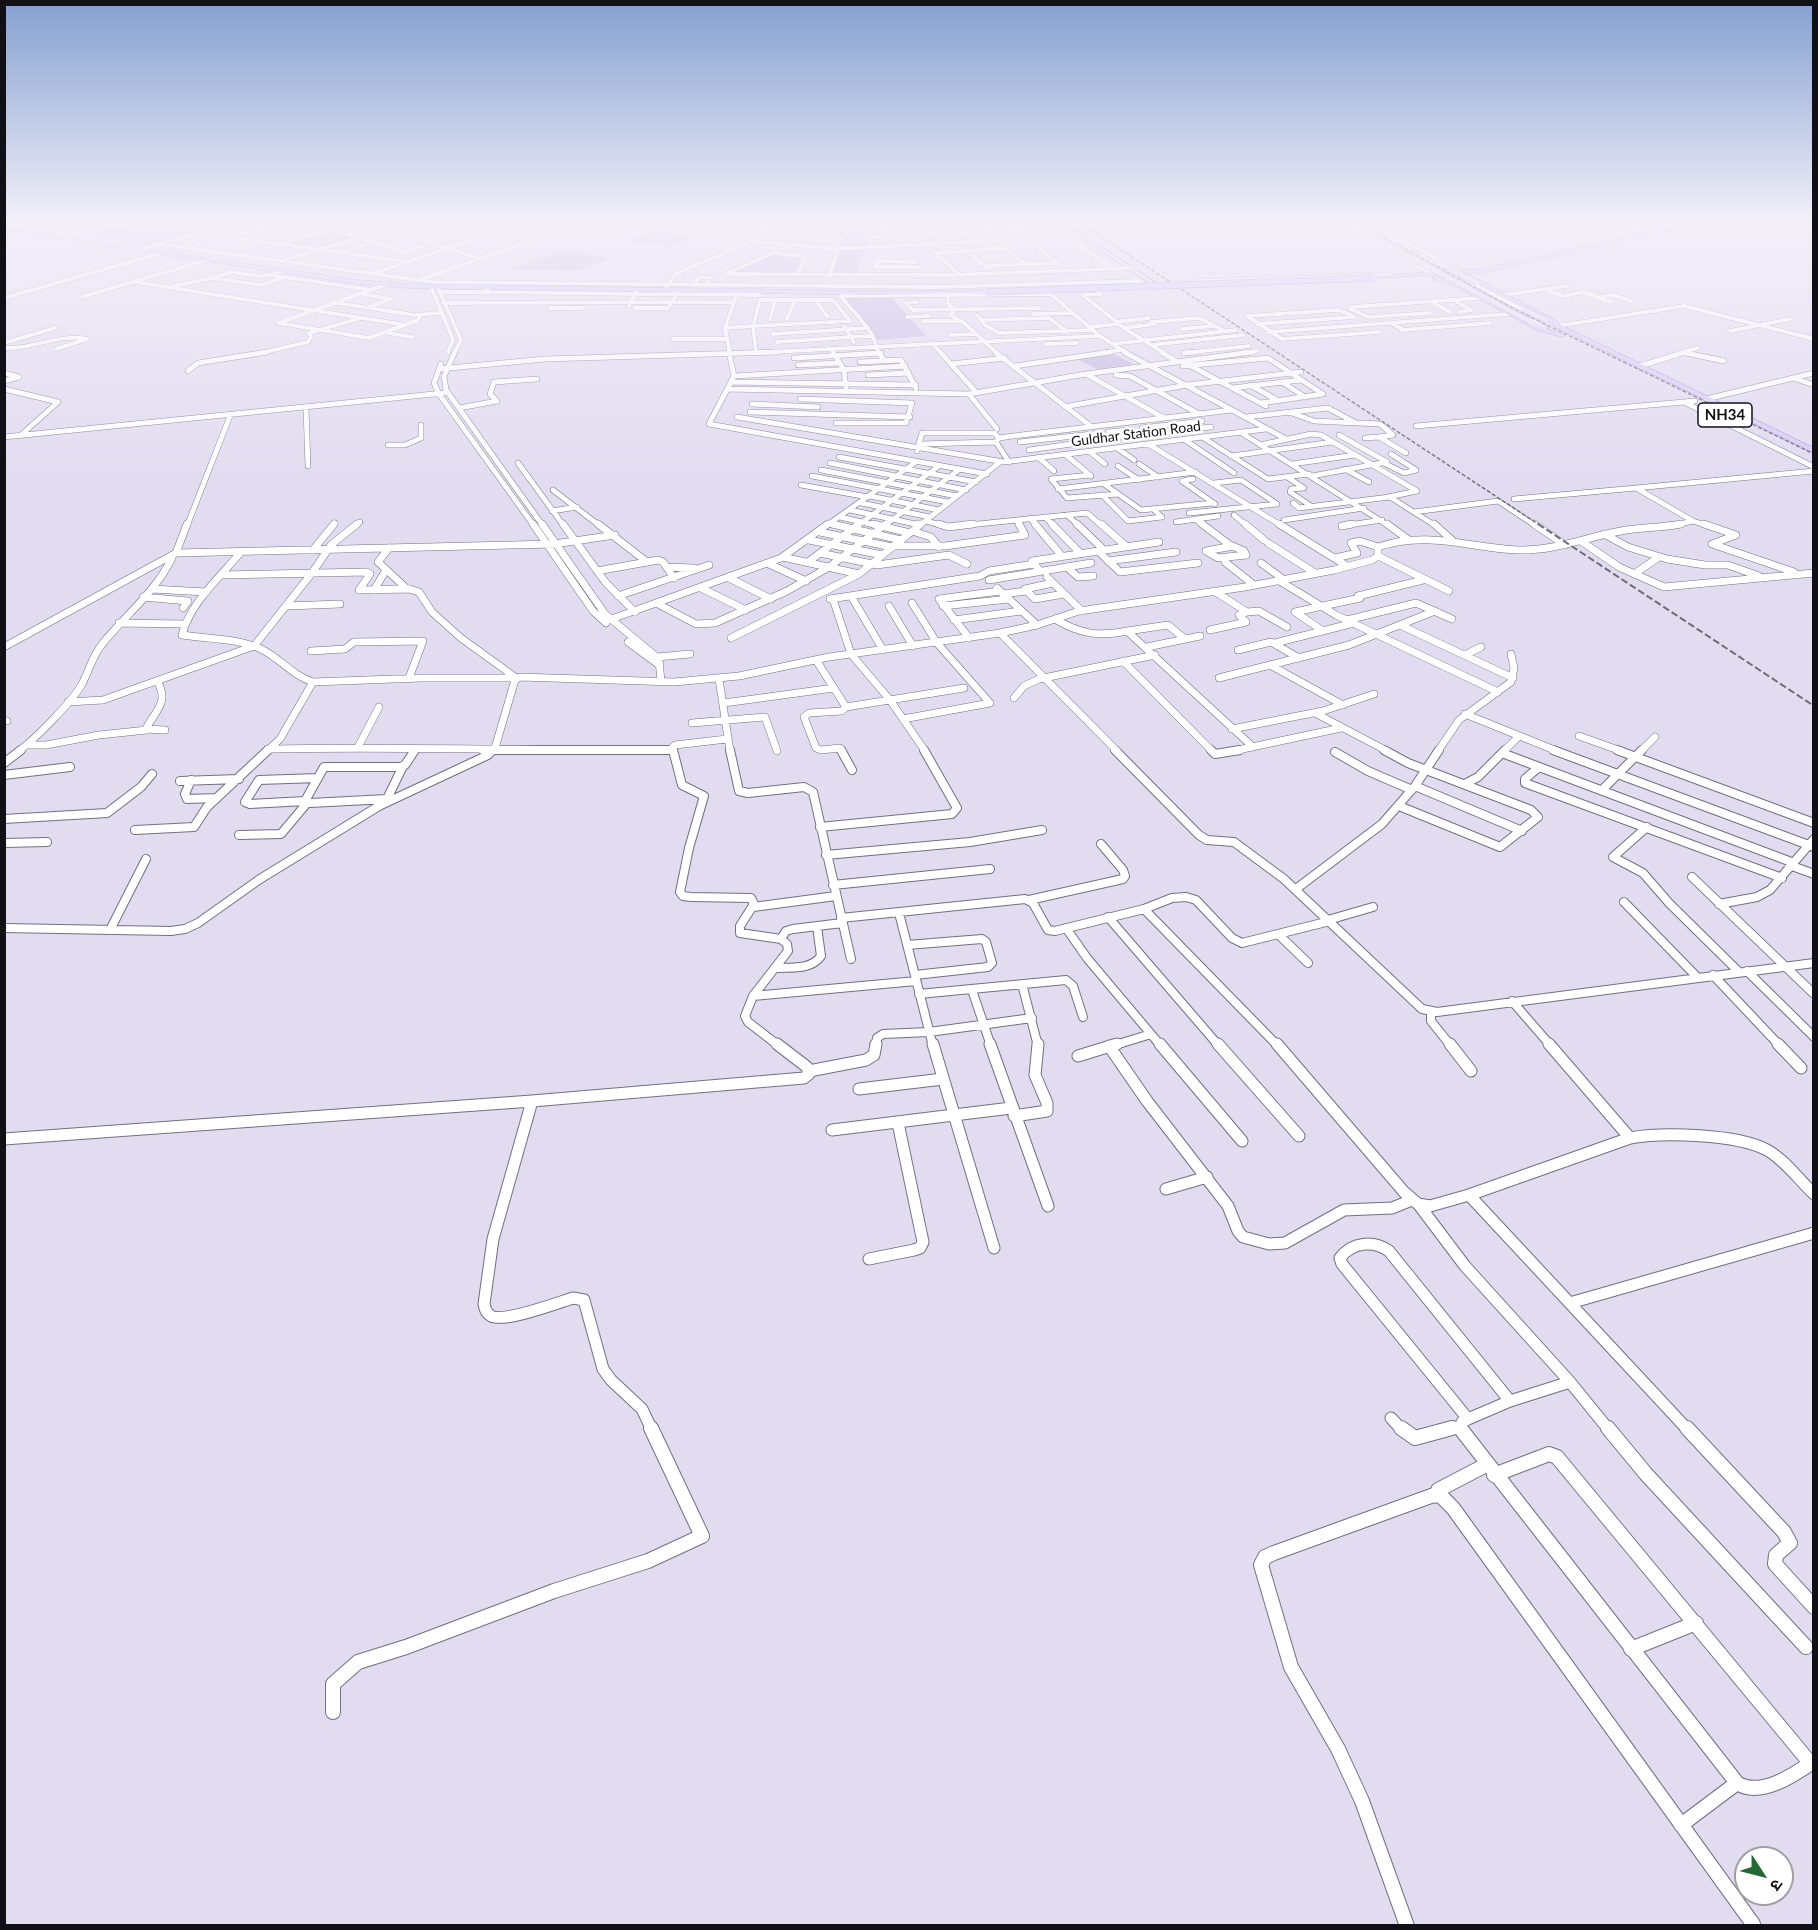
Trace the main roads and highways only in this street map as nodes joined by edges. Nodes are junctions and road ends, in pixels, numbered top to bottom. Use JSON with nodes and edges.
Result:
{"nodes":[{"id":1,"x":1501,"y":310,"type":"edge"},
{"id":2,"x":1506,"y":310,"type":"edge"},
{"id":3,"x":1520,"y":310,"type":"edge"},
{"id":4,"x":1532,"y":310,"type":"edge"},
{"id":5,"x":1532,"y":324,"type":"junction"},
{"id":6,"x":1545,"y":324,"type":"junction"},
{"id":7,"x":1556,"y":325,"type":"junction"},
{"id":8,"x":1589,"y":341,"type":"junction"},
{"id":9,"x":1579,"y":342,"type":"junction"},
{"id":10,"x":1814,"y":451,"type":"edge"},
{"id":11,"x":1814,"y":458,"type":"edge"}],
"edges":[{"from":1,"to":5,"type":"highway"},
{"from":2,"to":5,"type":"main road","bridge":true},
{"from":3,"to":6,"type":"main road","bridge":true},
{"from":4,"to":7,"type":"highway"},
{"from":5,"to":6,"type":"highway"},
{"from":5,"to":9,"type":"highway"},
{"from":6,"to":7,"type":"main road","number":"NH34"},
{"from":6,"to":9,"type":"highway","number":"NH34"},
{"from":7,"to":8,"type":"highway","number":"NH34"},
{"from":8,"to":9,"type":"highway"},
{"from":8,"to":10,"type":"highway","number":"NH34"},
{"from":9,"to":11,"type":"highway","number":"NH34"}]}
